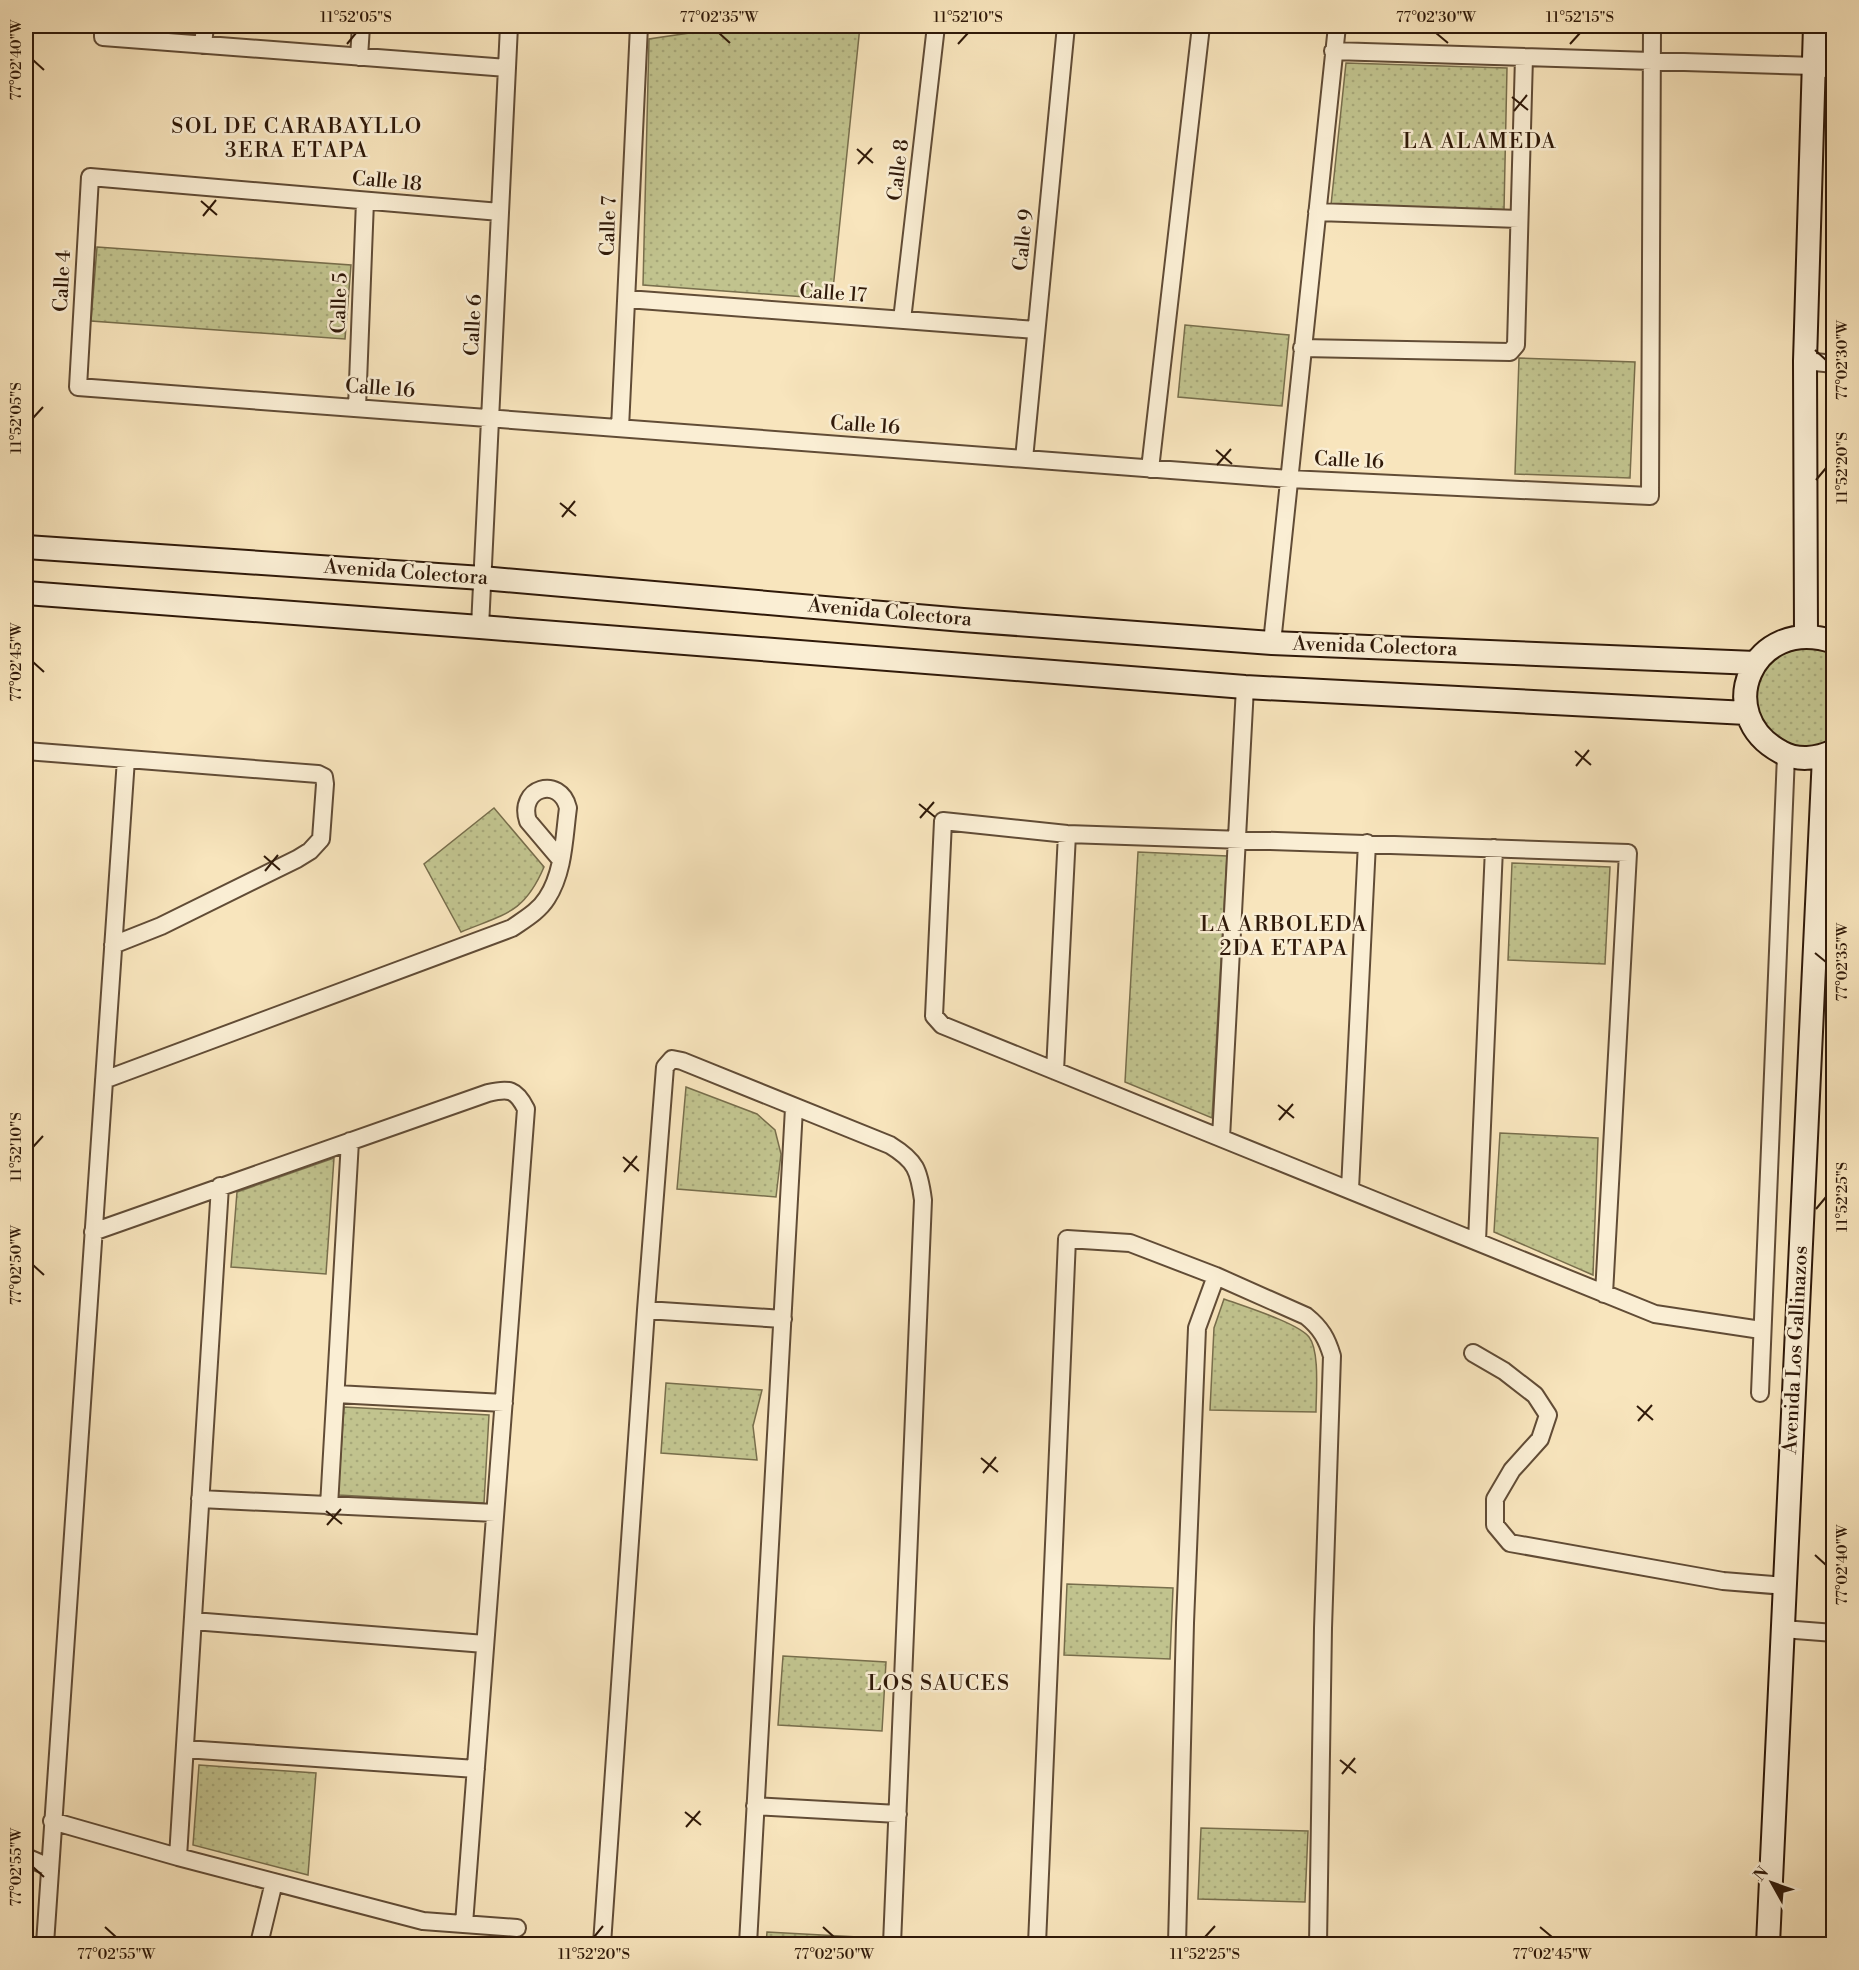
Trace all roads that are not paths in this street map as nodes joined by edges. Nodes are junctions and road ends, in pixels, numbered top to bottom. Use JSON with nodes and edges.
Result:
{"nodes":[{"id":1,"x":205,"y":26,"type":"edge"},
{"id":2,"x":361,"y":26,"type":"edge"},
{"id":3,"x":509,"y":26,"type":"edge"},
{"id":4,"x":642,"y":26,"type":"edge"},
{"id":5,"x":936,"y":26,"type":"edge"},
{"id":6,"x":1066,"y":26,"type":"edge"},
{"id":7,"x":1201,"y":26,"type":"edge"},
{"id":8,"x":1337,"y":26,"type":"edge"},
{"id":9,"x":1652,"y":26,"type":"edge"},
{"id":10,"x":1815,"y":26,"type":"edge"},
{"id":11,"x":103,"y":31,"type":"edge"},
{"id":12,"x":203,"y":45,"type":"junction"},
{"id":13,"x":1333,"y":51,"type":"junction"},
{"id":14,"x":359,"y":57,"type":"junction"},
{"id":15,"x":1524,"y":57,"type":"junction"},
{"id":16,"x":1651,"y":61,"type":"junction"},
{"id":17,"x":507,"y":68,"type":"junction"},
{"id":18,"x":1824,"y":68,"type":"edge"},
{"id":19,"x":90,"y":177,"type":"joint"},
{"id":20,"x":365,"y":201,"type":"junction"},
{"id":21,"x":500,"y":212,"type":"junction"},
{"id":22,"x":1317,"y":212,"type":"junction"},
{"id":23,"x":1520,"y":219,"type":"junction"},
{"id":24,"x":627,"y":298,"type":"junction"},
{"id":25,"x":902,"y":320,"type":"junction"},
{"id":26,"x":1036,"y":330,"type":"junction"},
{"id":27,"x":1302,"y":348,"type":"junction"},
{"id":28,"x":1805,"y":361,"type":"junction"},
{"id":29,"x":1833,"y":364,"type":"edge"},
{"id":30,"x":78,"y":387,"type":"joint"},
{"id":31,"x":357,"y":408,"type":"junction"},
{"id":32,"x":490,"y":418,"type":"junction"},
{"id":33,"x":620,"y":428,"type":"junction"},
{"id":34,"x":1024,"y":459,"type":"junction"},
{"id":35,"x":1150,"y":469,"type":"junction"},
{"id":36,"x":1289,"y":479,"type":"junction"},
{"id":37,"x":26,"y":547,"type":"edge"},
{"id":38,"x":482,"y":578,"type":"junction"},
{"id":39,"x":26,"y":593,"type":"edge"},
{"id":40,"x":480,"y":627,"type":"junction"},
{"id":41,"x":1806,"y":636,"type":"junction"},
{"id":42,"x":1833,"y":642,"type":"edge"},
{"id":43,"x":1272,"y":643,"type":"junction"},
{"id":44,"x":1755,"y":663,"type":"junction"},
{"id":45,"x":1245,"y":687,"type":"junction"},
{"id":46,"x":1747,"y":712,"type":"junction"},
{"id":47,"x":26,"y":751,"type":"edge"},
{"id":48,"x":1829,"y":753,"type":"edge"},
{"id":49,"x":1786,"y":755,"type":"junction"},
{"id":50,"x":126,"y":759,"type":"junction"},
{"id":51,"x":1067,"y":834,"type":"junction"},
{"id":52,"x":1237,"y":839,"type":"junction"},
{"id":53,"x":1367,"y":843,"type":"junction"},
{"id":54,"x":1494,"y":848,"type":"junction"},
{"id":55,"x":561,"y":860,"type":"dead end"},
{"id":56,"x":113,"y":945,"type":"junction"},
{"id":57,"x":1055,"y":1071,"type":"junction"},
{"id":58,"x":104,"y":1080,"type":"junction"},
{"id":59,"x":794,"y":1108,"type":"junction"},
{"id":60,"x":1221,"y":1138,"type":"junction"},
{"id":61,"x":350,"y":1141,"type":"junction"},
{"id":62,"x":220,"y":1186,"type":"junction"},
{"id":63,"x":1350,"y":1189,"type":"junction"},
{"id":64,"x":93,"y":1232,"type":"junction"},
{"id":65,"x":1477,"y":1241,"type":"junction"},
{"id":66,"x":1216,"y":1276,"type":"junction"},
{"id":67,"x":1604,"y":1294,"type":"junction"},
{"id":68,"x":646,"y":1310,"type":"junction"},
{"id":69,"x":783,"y":1319,"type":"junction"},
{"id":70,"x":1761,"y":1330,"type":"junction"},
{"id":71,"x":1473,"y":1353,"type":"dead end"},
{"id":72,"x":1760,"y":1393,"type":"dead end"},
{"id":73,"x":336,"y":1394,"type":"junction"},
{"id":74,"x":504,"y":1403,"type":"junction"},
{"id":75,"x":200,"y":1499,"type":"junction"},
{"id":76,"x":329,"y":1506,"type":"junction"},
{"id":77,"x":495,"y":1513,"type":"junction"},
{"id":78,"x":1785,"y":1586,"type":"junction"},
{"id":79,"x":193,"y":1621,"type":"junction"},
{"id":80,"x":1783,"y":1629,"type":"junction"},
{"id":81,"x":1833,"y":1633,"type":"edge"},
{"id":82,"x":485,"y":1644,"type":"junction"},
{"id":83,"x":185,"y":1749,"type":"junction"},
{"id":84,"x":476,"y":1769,"type":"junction"},
{"id":85,"x":755,"y":1806,"type":"junction"},
{"id":86,"x":898,"y":1814,"type":"junction"},
{"id":87,"x":52,"y":1821,"type":"junction"},
{"id":88,"x":26,"y":1857,"type":"edge"},
{"id":89,"x":178,"y":1857,"type":"junction"},
{"id":90,"x":49,"y":1867,"type":"junction"},
{"id":91,"x":274,"y":1882,"type":"junction"},
{"id":92,"x":464,"y":1924,"type":"junction"},
{"id":93,"x":517,"y":1928,"type":"dead end"},
{"id":94,"x":45,"y":1944,"type":"edge"},
{"id":95,"x":259,"y":1944,"type":"edge"},
{"id":96,"x":602,"y":1944,"type":"edge"},
{"id":97,"x":748,"y":1944,"type":"edge"},
{"id":98,"x":892,"y":1944,"type":"edge"},
{"id":99,"x":1037,"y":1944,"type":"edge"},
{"id":100,"x":1177,"y":1944,"type":"edge"},
{"id":101,"x":1318,"y":1944,"type":"edge"},
{"id":102,"x":1768,"y":1944,"type":"edge"}],
"edges":[{"from":1,"to":12,"type":"street"},
{"from":2,"to":14,"type":"street"},
{"from":3,"to":17,"type":"street","name":"Calle 6"},
{"from":4,"to":24,"type":"street","name":"Calle 7"},
{"from":5,"to":25,"type":"street","name":"Calle 8"},
{"from":6,"to":26,"type":"street","name":"Calle 9"},
{"from":7,"to":35,"type":"street"},
{"from":8,"to":13,"type":"street"},
{"from":9,"to":16,"type":"street"},
{"from":10,"to":18,"type":"street"},
{"from":11,"to":12,"type":"street"},
{"from":12,"to":14,"type":"street"},
{"from":13,"to":15,"type":"street"},
{"from":13,"to":22,"type":"street"},
{"from":14,"to":17,"type":"street"},
{"from":15,"to":16,"type":"street"},
{"from":15,"to":23,"type":"street"},
{"from":16,"to":18,"type":"street"},
{"from":16,"to":36,"type":"street","name":"Calle 16"},
{"from":17,"to":21,"type":"street","name":"Calle 6"},
{"from":18,"to":28,"type":"street"},
{"from":19,"to":20,"type":"street","name":"Calle 18"},
{"from":19,"to":30,"type":"street","name":"Calle 4"},
{"from":20,"to":21,"type":"street","name":"Calle 18"},
{"from":20,"to":31,"type":"street","name":"Calle 5"},
{"from":21,"to":32,"type":"street","name":"Calle 6"},
{"from":22,"to":23,"type":"street"},
{"from":22,"to":27,"type":"street"},
{"from":23,"to":27,"type":"street"},
{"from":24,"to":25,"type":"street","name":"Calle 17"},
{"from":24,"to":33,"type":"street","name":"Calle 7"},
{"from":25,"to":26,"type":"street","name":"Calle 17"},
{"from":26,"to":34,"type":"street","name":"Calle 9"},
{"from":27,"to":36,"type":"street"},
{"from":28,"to":29,"type":"street"},
{"from":28,"to":41,"type":"street"},
{"from":30,"to":31,"type":"street","name":"Calle 16"},
{"from":31,"to":32,"type":"street","name":"Calle 16"},
{"from":32,"to":33,"type":"street","name":"Calle 16"},
{"from":32,"to":38,"type":"street","name":"Calle 6"},
{"from":33,"to":34,"type":"street","name":"Calle 16"},
{"from":34,"to":35,"type":"street","name":"Calle 16"},
{"from":35,"to":36,"type":"street","name":"Calle 16"},
{"from":36,"to":43,"type":"street"},
{"from":37,"to":38,"type":"street","name":"Avenida Colectora"},
{"from":38,"to":40,"type":"street","name":"Calle 6"},
{"from":38,"to":43,"type":"street","name":"Avenida Colectora"},
{"from":39,"to":40,"type":"street"},
{"from":40,"to":45,"type":"street"},
{"from":41,"to":42,"type":"street"},
{"from":41,"to":44,"type":"street"},
{"from":43,"to":44,"type":"street","name":"Avenida Colectora"},
{"from":44,"to":46,"type":"street"},
{"from":45,"to":46,"type":"street"},
{"from":45,"to":52,"type":"street"},
{"from":46,"to":49,"type":"street"},
{"from":47,"to":50,"type":"street"},
{"from":48,"to":49,"type":"street"},
{"from":48,"to":78,"type":"street","name":"Avenida Los Gallinazos"},
{"from":49,"to":70,"type":"street","name":"Avenida Los Gallinazos"},
{"from":50,"to":56,"type":"street"},
{"from":50,"to":56,"type":"street"},
{"from":51,"to":52,"type":"street"},
{"from":51,"to":57,"type":"street"},
{"from":51,"to":57,"type":"street"},
{"from":52,"to":53,"type":"street"},
{"from":52,"to":60,"type":"street"},
{"from":53,"to":54,"type":"street"},
{"from":53,"to":63,"type":"street"},
{"from":54,"to":65,"type":"street"},
{"from":54,"to":67,"type":"street"},
{"from":55,"to":58,"type":"street"},
{"from":56,"to":58,"type":"street"},
{"from":57,"to":60,"type":"street"},
{"from":58,"to":64,"type":"street"},
{"from":59,"to":68,"type":"street"},
{"from":59,"to":69,"type":"street"},
{"from":59,"to":86,"type":"street"},
{"from":60,"to":63,"type":"street"},
{"from":61,"to":62,"type":"street"},
{"from":61,"to":73,"type":"street"},
{"from":61,"to":74,"type":"street"},
{"from":62,"to":64,"type":"street"},
{"from":62,"to":75,"type":"street"},
{"from":63,"to":65,"type":"street"},
{"from":64,"to":87,"type":"street"},
{"from":65,"to":67,"type":"street"},
{"from":66,"to":99,"type":"street"},
{"from":66,"to":100,"type":"street"},
{"from":66,"to":101,"type":"street"},
{"from":67,"to":70,"type":"street"},
{"from":68,"to":69,"type":"street"},
{"from":68,"to":96,"type":"street"},
{"from":69,"to":85,"type":"street"},
{"from":70,"to":72,"type":"street","name":"Avenida Los Gallinazos"},
{"from":71,"to":78,"type":"street"},
{"from":73,"to":74,"type":"street"},
{"from":73,"to":76,"type":"street"},
{"from":74,"to":77,"type":"street"},
{"from":75,"to":76,"type":"street"},
{"from":75,"to":79,"type":"street"},
{"from":76,"to":77,"type":"street"},
{"from":77,"to":82,"type":"street"},
{"from":78,"to":80,"type":"street","name":"Avenida Los Gallinazos"},
{"from":79,"to":82,"type":"street"},
{"from":79,"to":83,"type":"street"},
{"from":80,"to":81,"type":"street"},
{"from":80,"to":102,"type":"street","name":"Avenida Los Gallinazos"},
{"from":82,"to":84,"type":"street"},
{"from":83,"to":84,"type":"street"},
{"from":83,"to":89,"type":"street"},
{"from":84,"to":92,"type":"street"},
{"from":85,"to":86,"type":"street"},
{"from":85,"to":97,"type":"street"},
{"from":86,"to":98,"type":"street"},
{"from":87,"to":89,"type":"street"},
{"from":87,"to":90,"type":"street"},
{"from":88,"to":90,"type":"street"},
{"from":89,"to":91,"type":"street"},
{"from":90,"to":94,"type":"street"},
{"from":91,"to":92,"type":"street"},
{"from":91,"to":95,"type":"street"},
{"from":92,"to":93,"type":"street"}]}
